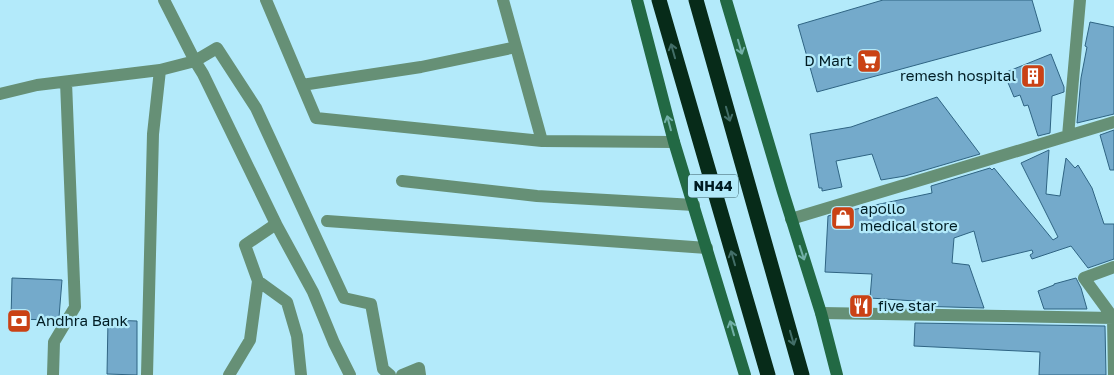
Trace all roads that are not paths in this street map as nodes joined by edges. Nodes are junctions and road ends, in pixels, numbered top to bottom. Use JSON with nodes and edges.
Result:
{"nodes":[{"id":1,"x":164,"y":0,"type":"edge"},
{"id":2,"x":266,"y":0,"type":"edge"},
{"id":3,"x":503,"y":0,"type":"edge"},
{"id":4,"x":637,"y":0,"type":"edge"},
{"id":5,"x":659,"y":0,"type":"edge"},
{"id":6,"x":696,"y":0,"type":"edge"},
{"id":7,"x":726,"y":0,"type":"edge"},
{"id":8,"x":1080,"y":0,"type":"edge"},
{"id":9,"x":516,"y":47,"type":"junction"},
{"id":10,"x":195,"y":61,"type":"junction"},
{"id":11,"x":160,"y":70,"type":"junction"},
{"id":12,"x":66,"y":82,"type":"junction"},
{"id":13,"x":302,"y":85,"type":"junction"},
{"id":14,"x":0,"y":94,"type":"edge"},
{"id":15,"x":1114,"y":122,"type":"edge"},
{"id":16,"x":1068,"y":136,"type":"junction"},
{"id":17,"x":542,"y":141,"type":"junction"},
{"id":18,"x":674,"y":142,"type":"junction"},
{"id":19,"x":402,"y":181,"type":"dead end"},
{"id":20,"x":694,"y":205,"type":"junction"},
{"id":21,"x":791,"y":219,"type":"junction"},
{"id":22,"x":327,"y":221,"type":"dead end"},
{"id":23,"x":276,"y":224,"type":"junction"},
{"id":24,"x":707,"y":248,"type":"junction"},
{"id":25,"x":1114,"y":267,"type":"edge"},
{"id":26,"x":258,"y":281,"type":"junction"},
{"id":27,"x":821,"y":314,"type":"junction"},
{"id":28,"x":1113,"y":318,"type":"edge"},
{"id":29,"x":767,"y":373,"type":"edge"},
{"id":30,"x":802,"y":373,"type":"edge"},
{"id":31,"x":53,"y":375,"type":"edge"},
{"id":32,"x":147,"y":375,"type":"edge"},
{"id":33,"x":229,"y":375,"type":"edge"},
{"id":34,"x":301,"y":375,"type":"edge"},
{"id":35,"x":350,"y":375,"type":"edge"},
{"id":36,"x":390,"y":375,"type":"edge"},
{"id":37,"x":402,"y":375,"type":"edge"},
{"id":38,"x":420,"y":375,"type":"edge"},
{"id":39,"x":746,"y":375,"type":"edge"},
{"id":40,"x":837,"y":375,"type":"edge"},
{"id":41,"x":1114,"y":375,"type":"edge"}],
"edges":[{"from":1,"to":10,"type":"street"},
{"from":2,"to":13,"type":"street"},
{"from":3,"to":9,"type":"street"},
{"from":18,"to":4,"type":"street","one_way":true},
{"from":29,"to":5,"type":"highway","number":"NH44","one_way":true},
{"from":6,"to":30,"type":"highway","number":"NH44","one_way":true},
{"from":7,"to":21,"type":"street","one_way":true},
{"from":8,"to":16,"type":"street"},
{"from":9,"to":13,"type":"street"},
{"from":9,"to":17,"type":"street"},
{"from":10,"to":11,"type":"street"},
{"from":10,"to":23,"type":"street"},
{"from":10,"to":36,"type":"street"},
{"from":11,"to":12,"type":"street"},
{"from":11,"to":32,"type":"street"},
{"from":12,"to":14,"type":"street"},
{"from":12,"to":31,"type":"street"},
{"from":13,"to":17,"type":"street"},
{"from":15,"to":16,"type":"street"},
{"from":16,"to":21,"type":"street"},
{"from":17,"to":18,"type":"street"},
{"from":18,"to":20,"type":"street"},
{"from":19,"to":20,"type":"street"},
{"from":20,"to":24,"type":"street"},
{"from":21,"to":27,"type":"street","one_way":true},
{"from":22,"to":24,"type":"street"},
{"from":23,"to":26,"type":"street"},
{"from":23,"to":35,"type":"street"},
{"from":39,"to":24,"type":"street","one_way":true},
{"from":25,"to":28,"type":"street"},
{"from":26,"to":33,"type":"street"},
{"from":26,"to":34,"type":"street"},
{"from":27,"to":28,"type":"street"},
{"from":27,"to":40,"type":"street"},
{"from":28,"to":41,"type":"street"},
{"from":37,"to":38,"type":"street"}]}
